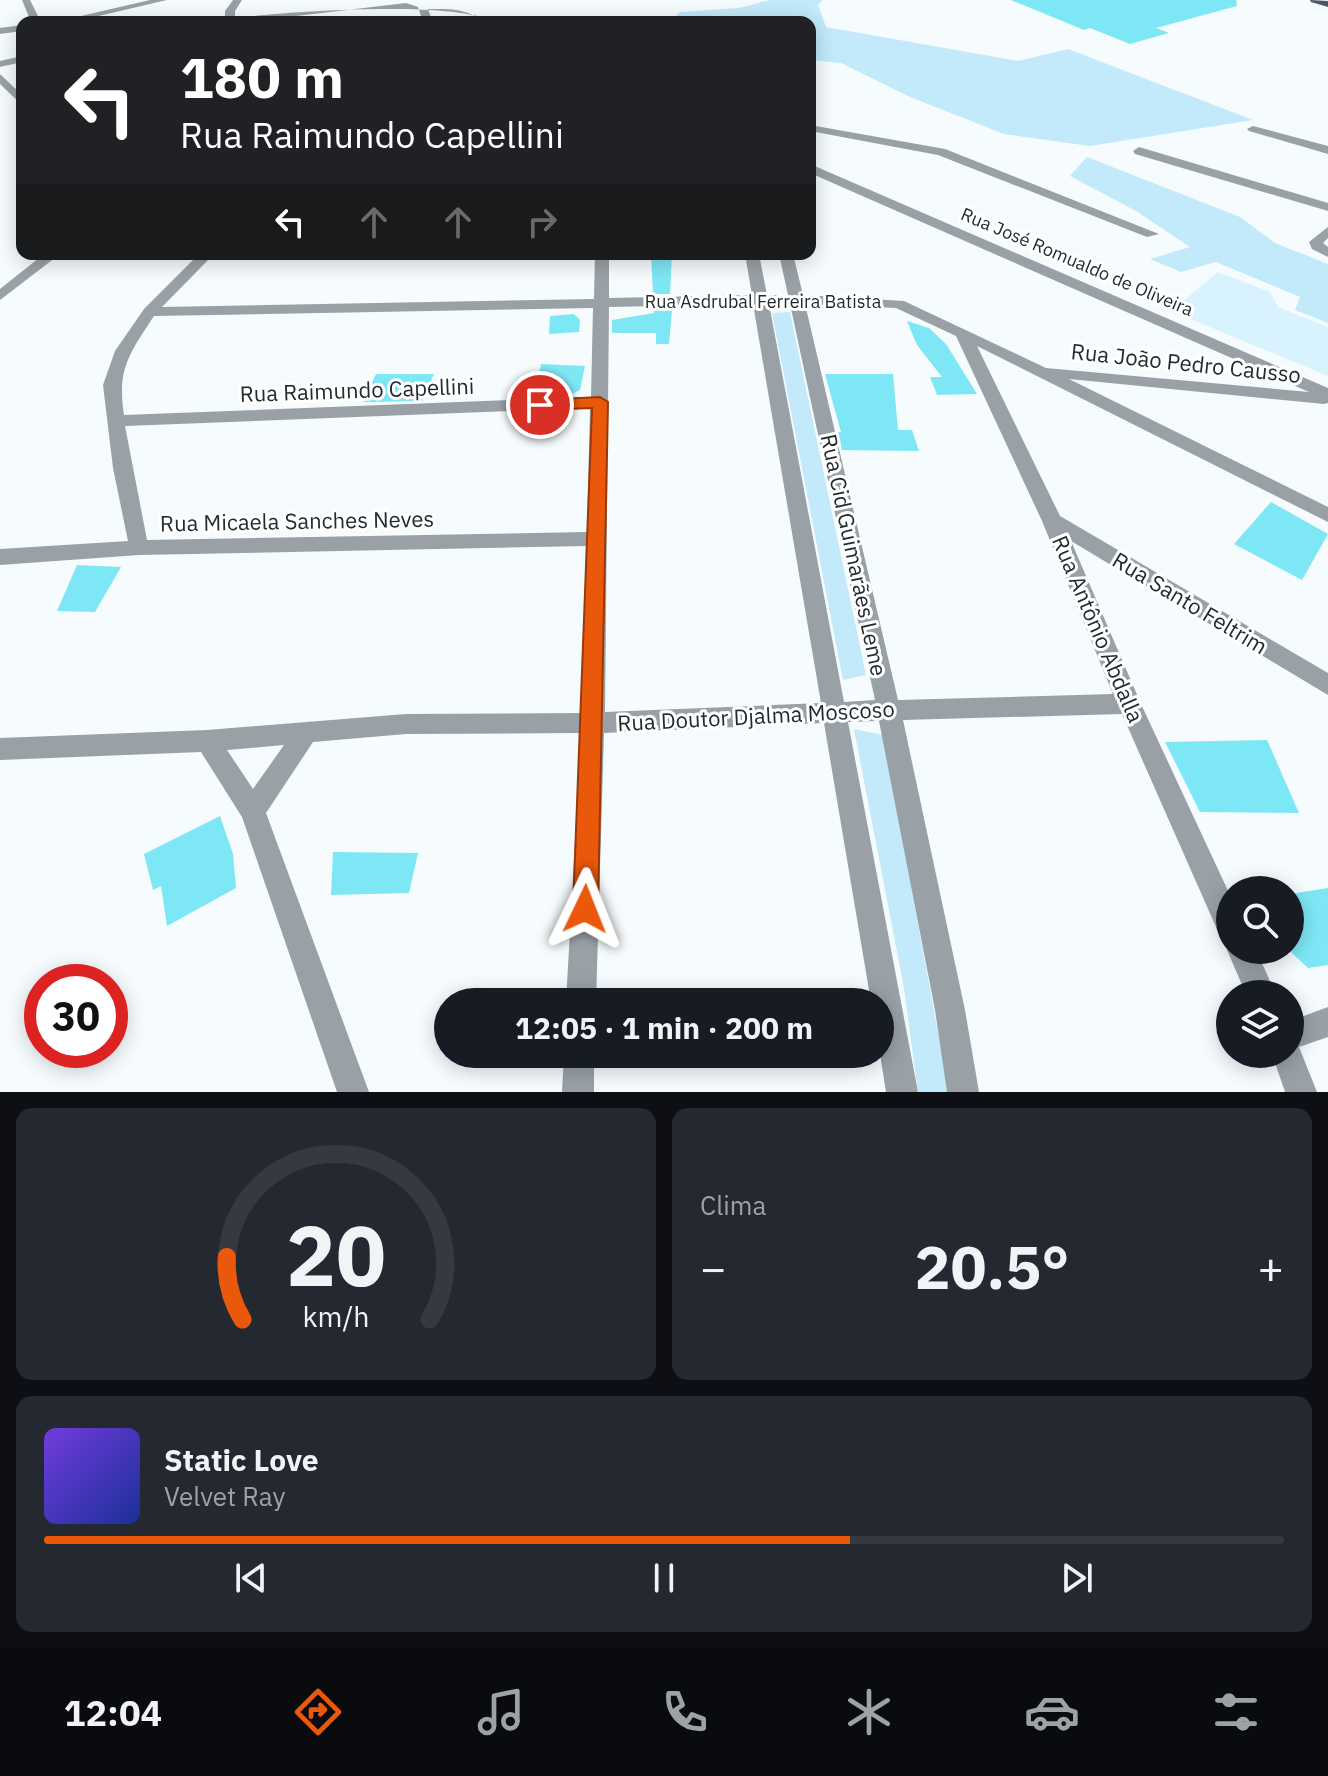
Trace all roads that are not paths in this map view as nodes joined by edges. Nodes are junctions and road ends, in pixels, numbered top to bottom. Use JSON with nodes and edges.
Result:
{"nodes":[{"id":1,"x":163,"y":0,"type":"edge"},
{"id":2,"x":1314,"y":0,"type":"edge"},
{"id":3,"x":1328,"y":4,"type":"edge"},
{"id":4,"x":324,"y":5,"type":"edge"},
{"id":5,"x":422,"y":6,"type":"junction"},
{"id":6,"x":88,"y":16,"type":"edge"},
{"id":7,"x":257,"y":16,"type":"edge"},
{"id":8,"x":426,"y":16,"type":"edge"},
{"id":9,"x":483,"y":16,"type":"edge"},
{"id":10,"x":0,"y":77,"type":"edge"},
{"id":11,"x":16,"y":94,"type":"edge"},
{"id":12,"x":816,"y":129,"type":"edge"},
{"id":13,"x":1253,"y":129,"type":"dead end"},
{"id":14,"x":1328,"y":150,"type":"edge"},
{"id":15,"x":1139,"y":151,"type":"dead end"},
{"id":16,"x":816,"y":171,"type":"edge"},
{"id":17,"x":1328,"y":207,"type":"edge"},
{"id":18,"x":1328,"y":231,"type":"edge"},
{"id":19,"x":1152,"y":234,"type":"dead end"},
{"id":20,"x":1328,"y":253,"type":"edge"},
{"id":21,"x":45,"y":260,"type":"edge"},
{"id":22,"x":200,"y":260,"type":"edge"},
{"id":23,"x":602,"y":260,"type":"edge"},
{"id":24,"x":753,"y":260,"type":"edge"},
{"id":25,"x":788,"y":260,"type":"edge"},
{"id":26,"x":1,"y":294,"type":"edge"},
{"id":27,"x":798,"y":299,"type":"junction"},
{"id":28,"x":761,"y":300,"type":"junction"},
{"id":29,"x":601,"y":302,"type":"junction"},
{"id":30,"x":149,"y":312,"type":"junction"},
{"id":31,"x":963,"y":333,"type":"junction"},
{"id":32,"x":1240,"y":355,"type":"junction"},
{"id":33,"x":1039,"y":371,"type":"junction"},
{"id":34,"x":1243,"y":390,"type":"junction"},
{"id":35,"x":1328,"y":397,"type":"edge"},
{"id":36,"x":600,"y":402,"type":"junction"},
{"id":37,"x":115,"y":421,"type":"junction"},
{"id":38,"x":1328,"y":515,"type":"edge"},
{"id":39,"x":1052,"y":521,"type":"junction"},
{"id":40,"x":595,"y":539,"type":"junction"},
{"id":41,"x":139,"y":548,"type":"junction"},
{"id":42,"x":0,"y":557,"type":"edge"},
{"id":43,"x":1328,"y":685,"type":"edge"},
{"id":44,"x":1129,"y":704,"type":"junction"},
{"id":45,"x":889,"y":710,"type":"junction"},
{"id":46,"x":835,"y":713,"type":"junction"},
{"id":47,"x":593,"y":723,"type":"junction"},
{"id":48,"x":305,"y":734,"type":"junction"},
{"id":49,"x":207,"y":741,"type":"junction"},
{"id":50,"x":0,"y":749,"type":"edge"},
{"id":51,"x":253,"y":811,"type":"junction"},
{"id":52,"x":1216,"y":895,"type":"edge"},
{"id":53,"x":582,"y":988,"type":"edge"},
{"id":54,"x":1328,"y":1022,"type":"edge"},
{"id":55,"x":1304,"y":1031,"type":"edge"},
{"id":56,"x":579,"y":1068,"type":"edge"},
{"id":57,"x":1292,"y":1068,"type":"edge"},
{"id":58,"x":353,"y":1092,"type":"edge"},
{"id":59,"x":578,"y":1092,"type":"edge"},
{"id":60,"x":902,"y":1092,"type":"edge"},
{"id":61,"x":963,"y":1092,"type":"edge"},
{"id":62,"x":1301,"y":1092,"type":"edge"}],
"edges":[{"from":1,"to":6,"type":"street"},
{"from":2,"to":3,"type":"main road"},
{"from":4,"to":5,"type":"street"},
{"from":4,"to":7,"type":"street"},
{"from":5,"to":8,"type":"street"},
{"from":5,"to":9,"type":"street"},
{"from":10,"to":11,"type":"street"},
{"from":12,"to":19,"type":"street"},
{"from":13,"to":14,"type":"street"},
{"from":15,"to":17,"type":"street"},
{"from":16,"to":32,"type":"street","name":"Rua José Romualdo de Oliveira"},
{"from":18,"to":20,"type":"street"},
{"from":21,"to":26,"type":"street"},
{"from":22,"to":30,"type":"street"},
{"from":23,"to":29,"type":"street"},
{"from":24,"to":28,"type":"street","name":"Rua Cid Guimarães Leme"},
{"from":25,"to":27,"type":"street","name":"Rua Cid Guimarães Leme"},
{"from":27,"to":28,"type":"street","name":"Rua Asdrubal Ferreira Batista"},
{"from":27,"to":31,"type":"street","name":"Rua Asdrubal Ferreira Batista"},
{"from":27,"to":45,"type":"street","name":"Rua Cid Guimarães Leme"},
{"from":28,"to":29,"type":"street","name":"Rua Asdrubal Ferreira Batista"},
{"from":28,"to":46,"type":"street","name":"Rua Cid Guimarães Leme"},
{"from":29,"to":30,"type":"street","name":"Rua Asdrubal Ferreira Batista"},
{"from":29,"to":36,"type":"street"},
{"from":30,"to":37,"type":"street"},
{"from":31,"to":33,"type":"street","name":"Rua Asdrubal Ferreira Batista"},
{"from":31,"to":39,"type":"street","name":"Rua Antônio Abdalla"},
{"from":32,"to":34,"type":"street"},
{"from":32,"to":35,"type":"street","name":"Rua José Romualdo de Oliveira"},
{"from":33,"to":34,"type":"street","name":"Rua João Pedro Causso"},
{"from":33,"to":38,"type":"street","name":"Rua Asdrubal Ferreira Batista"},
{"from":34,"to":35,"type":"street","name":"Rua João Pedro Causso"},
{"from":36,"to":37,"type":"street","name":"Rua Raimundo Capellini"},
{"from":36,"to":40,"type":"street"},
{"from":37,"to":41,"type":"street"},
{"from":39,"to":43,"type":"street","name":"Rua Santo Feltrim"},
{"from":39,"to":44,"type":"street","name":"Rua Antônio Abdalla"},
{"from":40,"to":41,"type":"street","name":"Rua Micaela Sanches Neves"},
{"from":40,"to":47,"type":"street"},
{"from":41,"to":42,"type":"street","name":"Rua Micaela Sanches Neves"},
{"from":44,"to":45,"type":"street","name":"Rua Doutor Djalma Moscoso"},
{"from":44,"to":52,"type":"street","name":"Rua Antônio Abdalla"},
{"from":45,"to":46,"type":"street","name":"Rua Doutor Djalma Moscoso"},
{"from":45,"to":61,"type":"street","name":"Rua Cid Guimarães Leme"},
{"from":46,"to":47,"type":"street","name":"Rua Doutor Djalma Moscoso"},
{"from":46,"to":60,"type":"street","name":"Rua Cid Guimarães Leme"},
{"from":47,"to":48,"type":"street","name":"Rua Doutor Djalma Moscoso"},
{"from":47,"to":53,"type":"street"},
{"from":48,"to":49,"type":"street","name":"Rua Doutor Djalma Moscoso"},
{"from":48,"to":51,"type":"street"},
{"from":49,"to":50,"type":"street","name":"Rua Doutor Djalma Moscoso"},
{"from":49,"to":51,"type":"street"},
{"from":51,"to":58,"type":"street"},
{"from":54,"to":55,"type":"street"},
{"from":56,"to":59,"type":"street"},
{"from":57,"to":62,"type":"street"}]}
